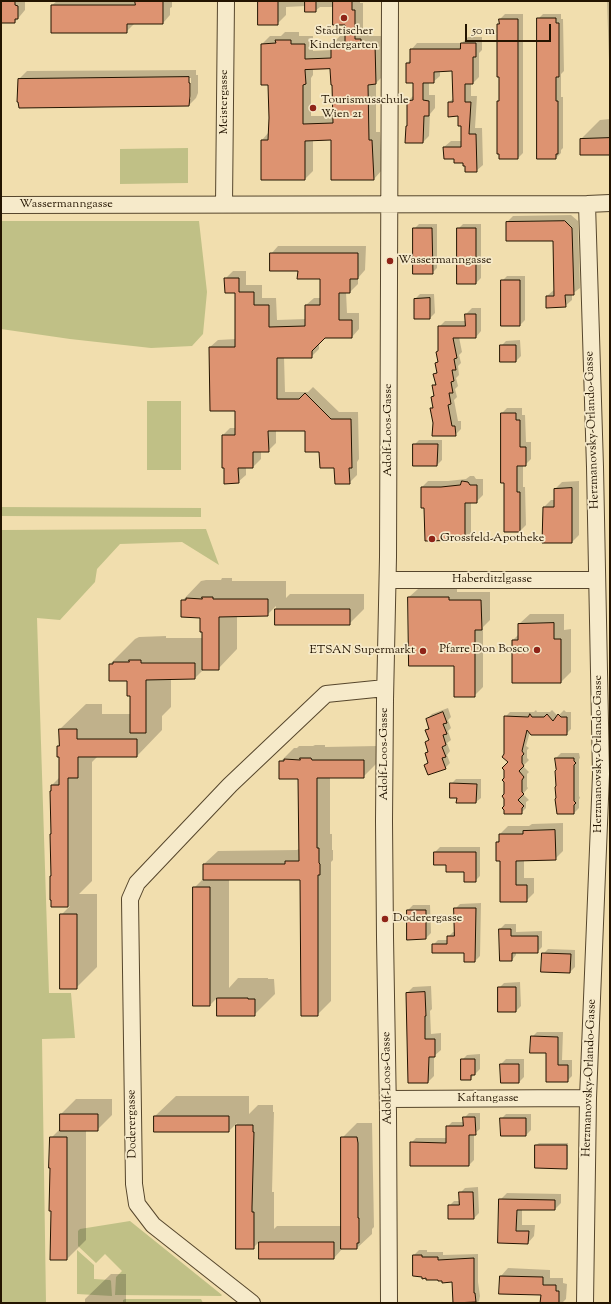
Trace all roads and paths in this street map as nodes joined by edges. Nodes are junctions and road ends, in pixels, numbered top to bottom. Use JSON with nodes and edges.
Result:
{"nodes":[{"id":1,"x":226,"y":1,"type":"edge"},
{"id":2,"x":390,"y":1,"type":"edge"},
{"id":3,"x":610,"y":203,"type":"edge"},
{"id":4,"x":224,"y":204,"type":"junction"},
{"id":5,"x":587,"y":204,"type":"junction"},
{"id":6,"x":1,"y":205,"type":"edge"},
{"id":7,"x":390,"y":205,"type":"junction"},
{"id":8,"x":603,"y":524,"type":"edge"},
{"id":9,"x":388,"y":580,"type":"junction"},
{"id":10,"x":597,"y":580,"type":"junction"},
{"id":11,"x":385,"y":688,"type":"junction"},
{"id":12,"x":605,"y":774,"type":"edge"},
{"id":13,"x":588,"y":1098,"type":"junction"},
{"id":14,"x":388,"y":1099,"type":"junction"},
{"id":15,"x":252,"y":1303,"type":"edge"},
{"id":16,"x":389,"y":1303,"type":"edge"},
{"id":17,"x":585,"y":1303,"type":"edge"}],
"edges":[{"from":1,"to":4,"type":"street","name":"Meistergasse"},
{"from":2,"to":7,"type":"street","name":"Adolf-Loos-Gasse"},
{"from":3,"to":5,"type":"street","name":"Wassermanngasse"},
{"from":4,"to":6,"type":"street","name":"Wassermanngasse"},
{"from":4,"to":7,"type":"street","name":"Wassermanngasse"},
{"from":5,"to":7,"type":"street","name":"Wassermanngasse"},
{"from":5,"to":8,"type":"street","name":"Herzmanovsky-Orlando-Gasse"},
{"from":7,"to":9,"type":"street","name":"Adolf-Loos-Gasse"},
{"from":8,"to":10,"type":"street","name":"Herzmanovsky-Orlando-Gasse"},
{"from":9,"to":10,"type":"street","name":"Haberditzlgasse"},
{"from":9,"to":11,"type":"street","name":"Adolf-Loos-Gasse"},
{"from":10,"to":12,"type":"street","name":"Herzmanovsky-Orlando-Gasse"},
{"from":11,"to":14,"type":"street","name":"Adolf-Loos-Gasse"},
{"from":11,"to":15,"type":"street","name":"Doderergasse"},
{"from":12,"to":13,"type":"street","name":"Herzmanovsky-Orlando-Gasse"},
{"from":13,"to":14,"type":"street","name":"Kaftangasse"},
{"from":13,"to":17,"type":"street","name":"Herzmanovsky-Orlando-Gasse"},
{"from":14,"to":16,"type":"street","name":"Adolf-Loos-Gasse"}]}
